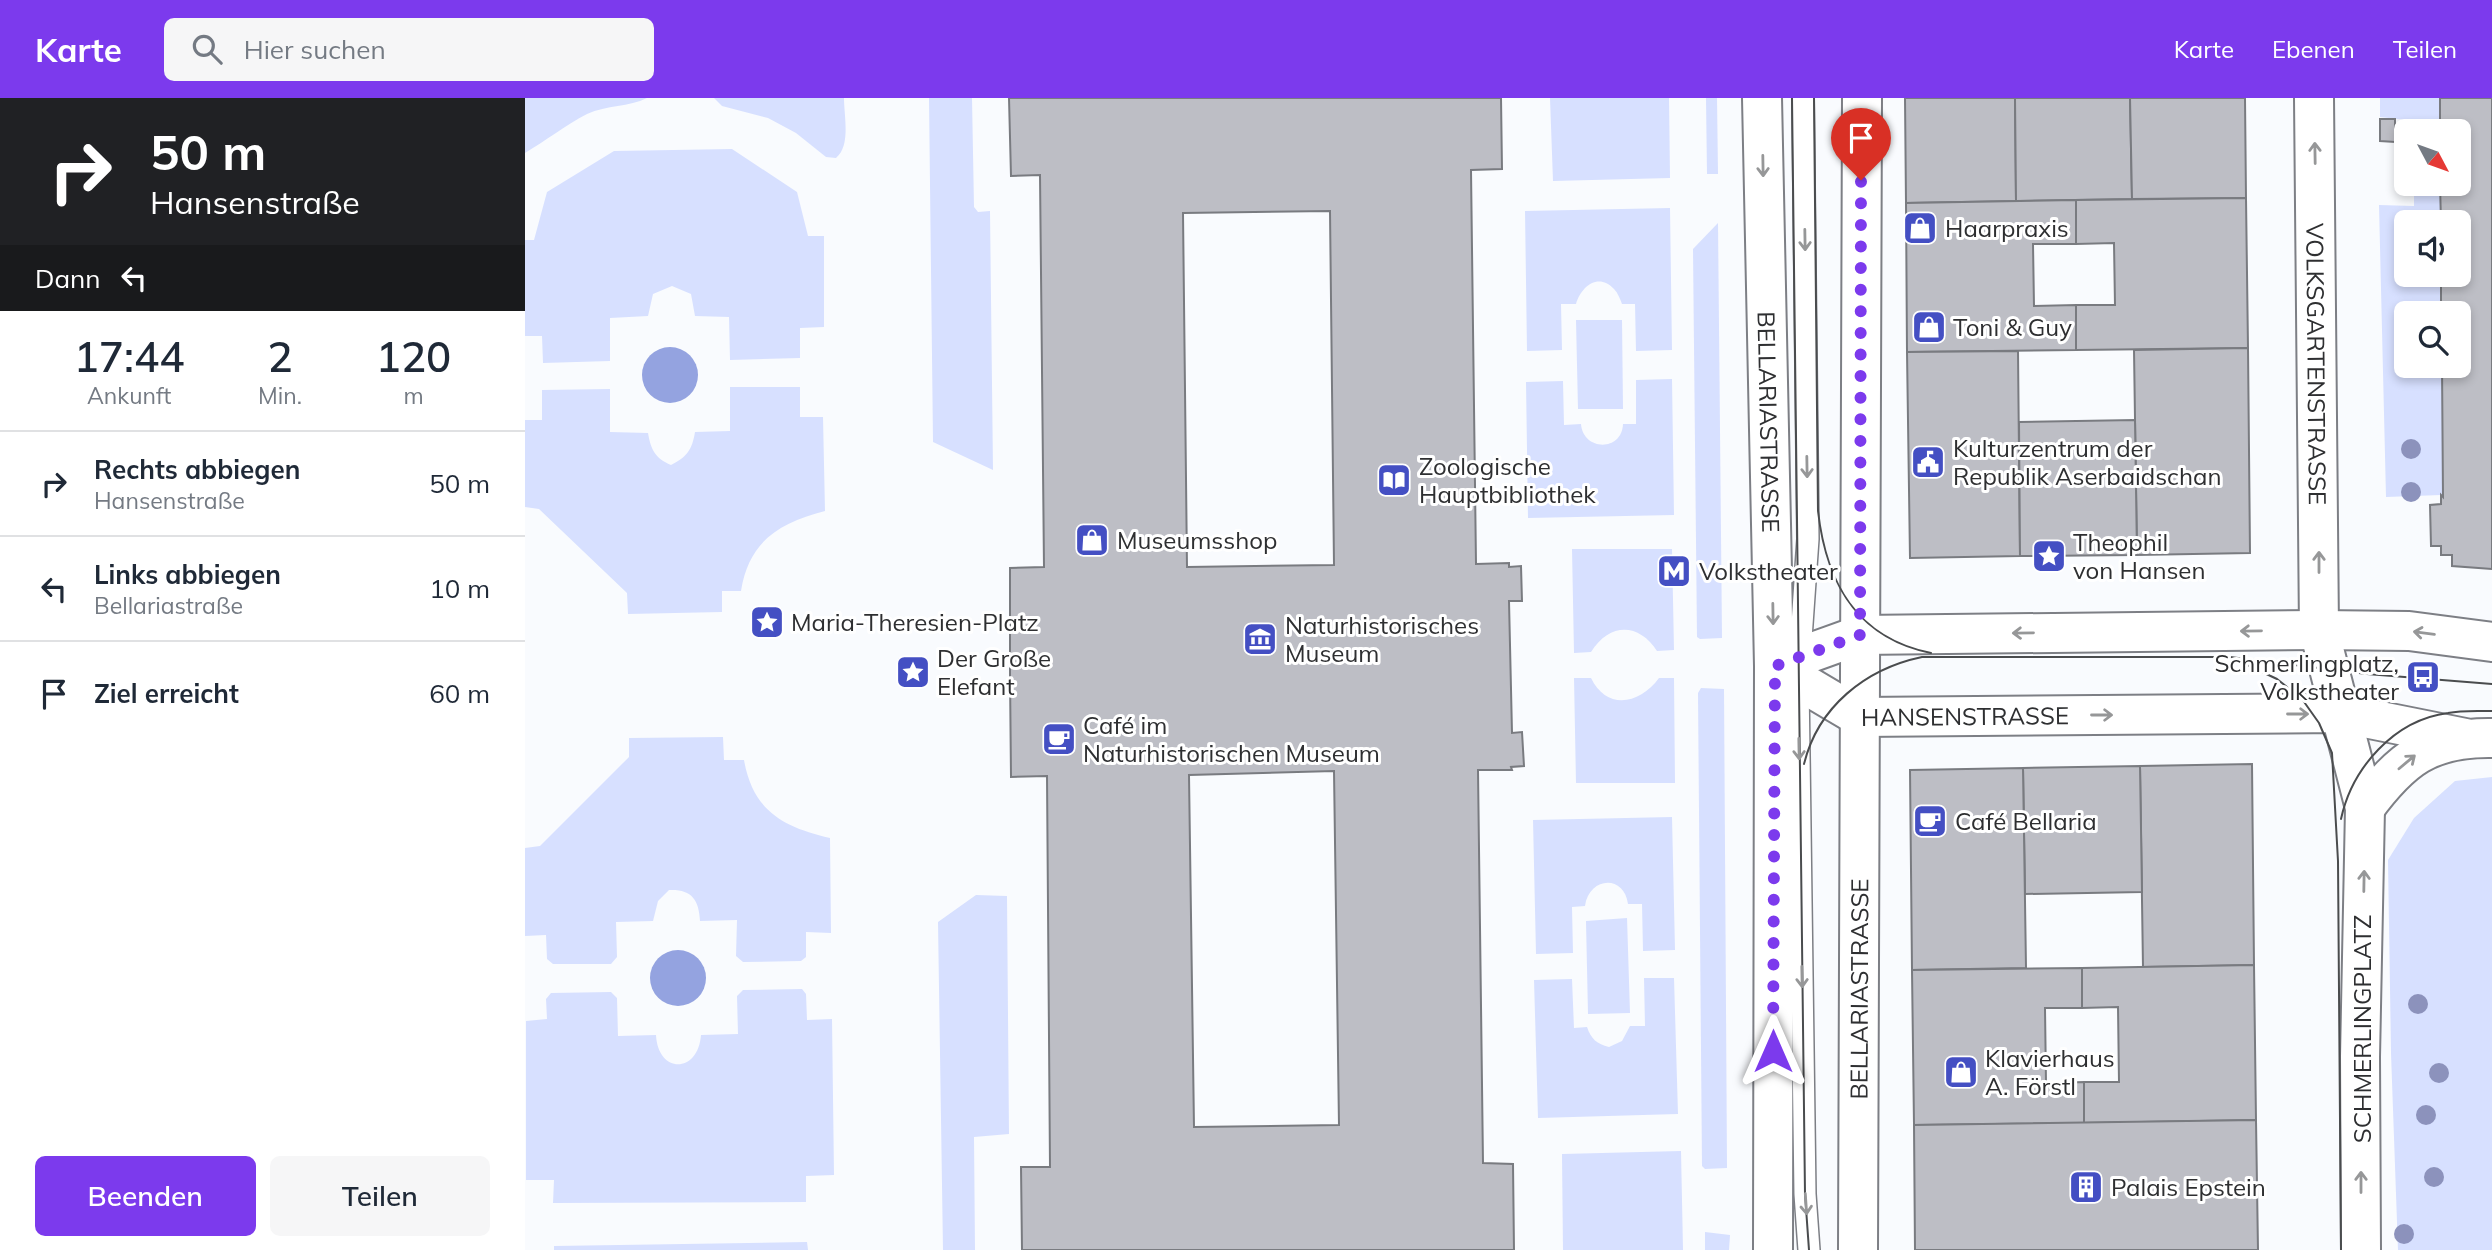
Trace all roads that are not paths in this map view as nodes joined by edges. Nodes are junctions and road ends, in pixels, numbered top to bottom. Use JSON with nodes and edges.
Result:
{"nodes":[{"id":1,"x":1762,"y":98,"type":"edge"},
{"id":2,"x":1803,"y":98,"type":"edge"},
{"id":3,"x":1862,"y":98,"type":"edge"},
{"id":4,"x":2314,"y":98,"type":"edge"},
{"id":5,"x":2319,"y":630,"type":"junction"},
{"id":6,"x":1860,"y":635,"type":"junction"},
{"id":7,"x":2492,"y":642,"type":"edge"},
{"id":8,"x":1790,"y":668,"type":"junction"},
{"id":9,"x":2340,"y":713,"type":"junction"},
{"id":10,"x":1860,"y":717,"type":"junction"},
{"id":11,"x":2478,"y":738,"type":"edge"},
{"id":12,"x":2365,"y":808,"type":"junction"},
{"id":13,"x":1773,"y":1250,"type":"edge"},
{"id":14,"x":1809,"y":1250,"type":"edge"},
{"id":15,"x":1858,"y":1250,"type":"edge"},
{"id":16,"x":2361,"y":1250,"type":"edge"}],
"edges":[{"from":1,"to":8,"type":"street","name":"BELLARIASTRASSE","one_way":true},
{"from":2,"to":8,"type":"lane","name":"BELLARIASTRASSE","one_way":true},
{"from":3,"to":6,"type":"street","name":"BELLARIASTRASSE"},
{"from":5,"to":4,"type":"street","name":"VOLKSGARTENSTRASSE","one_way":true},
{"from":5,"to":6,"type":"street","one_way":true},
{"from":7,"to":5,"type":"street","one_way":true},
{"from":5,"to":9,"type":"street","name":"SCHMERLINGPLATZ"},
{"from":6,"to":8,"type":"street"},
{"from":6,"to":10,"type":"street","name":"BELLARIASTRASSE"},
{"from":8,"to":10,"type":"street","name":"HANSENSTRASSE"},
{"from":8,"to":13,"type":"street","name":"BELLARIASTRASSE"},
{"from":8,"to":14,"type":"lane","one_way":true},
{"from":10,"to":9,"type":"street","name":"HANSENSTRASSE","one_way":true},
{"from":9,"to":11,"type":"street","name":"HANSENSTRASSE"},
{"from":9,"to":12,"type":"street","name":"SCHMERLINGPLATZ"},
{"from":10,"to":15,"type":"street","name":"BELLARIASTRASSE"},
{"from":12,"to":11,"type":"street","one_way":true},
{"from":16,"to":12,"type":"street","name":"SCHMERLINGPLATZ","one_way":true}]}
